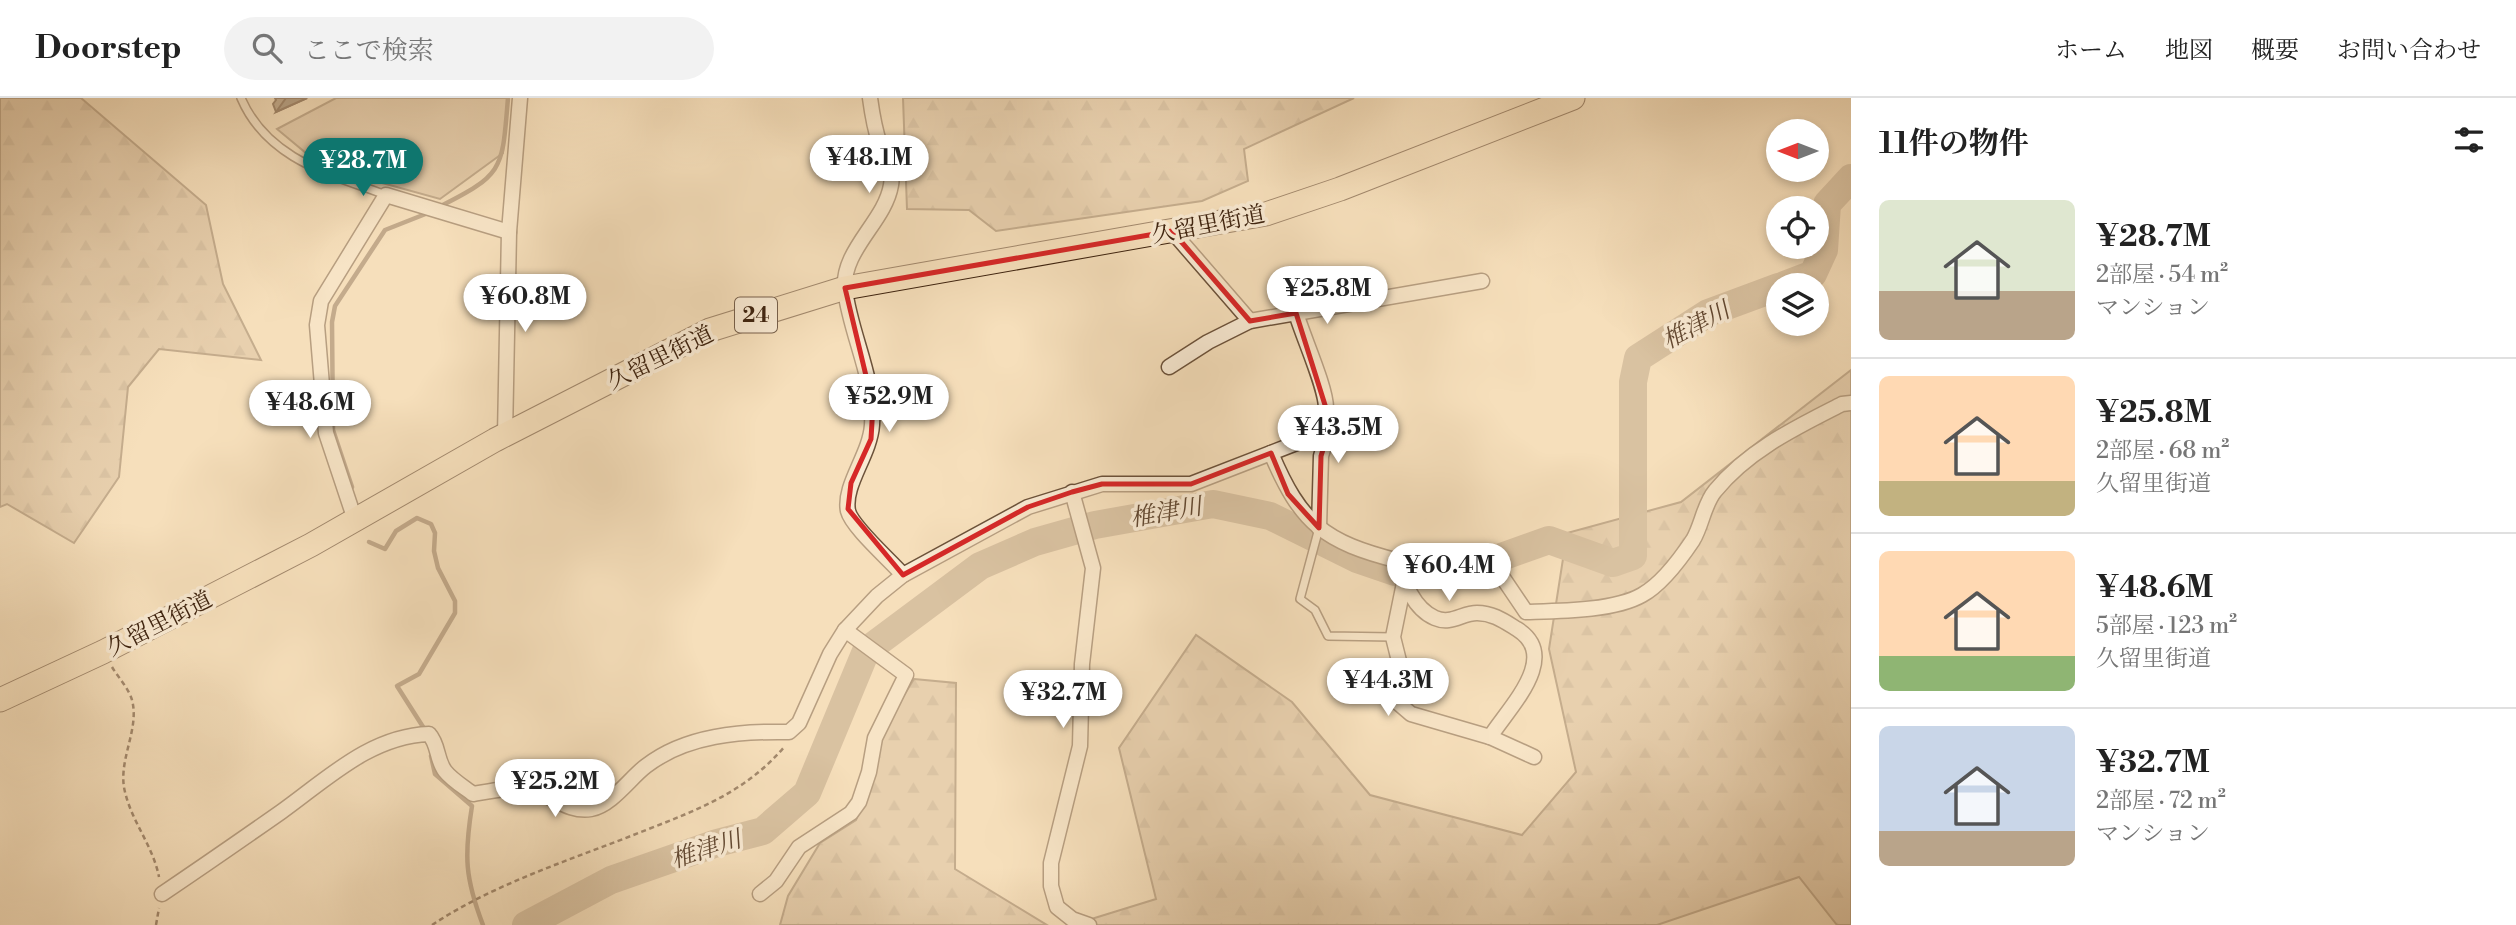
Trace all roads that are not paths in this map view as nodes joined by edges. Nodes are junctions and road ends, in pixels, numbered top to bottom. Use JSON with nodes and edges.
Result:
{"nodes":[{"id":1,"x":241,"y":98,"type":"edge"},
{"id":2,"x":520,"y":98,"type":"edge"},
{"id":3,"x":870,"y":98,"type":"edge"},
{"id":4,"x":1573,"y":98,"type":"edge"},
{"id":5,"x":386,"y":195,"type":"junction"},
{"id":6,"x":1172,"y":231,"type":"junction"},
{"id":7,"x":509,"y":232,"type":"junction"},
{"id":8,"x":1482,"y":281,"type":"dead end"},
{"id":9,"x":845,"y":288,"type":"junction"},
{"id":10,"x":1296,"y":313,"type":"junction"},
{"id":11,"x":1250,"y":321,"type":"junction"},
{"id":12,"x":1169,"y":367,"type":"dead end"},
{"id":13,"x":1851,"y":403,"type":"edge"},
{"id":14,"x":1326,"y":410,"type":"junction"},
{"id":15,"x":505,"y":435,"type":"junction"},
{"id":16,"x":1271,"y":453,"type":"junction"},
{"id":17,"x":1072,"y":492,"type":"junction"},
{"id":18,"x":355,"y":520,"type":"junction"},
{"id":19,"x":1319,"y":528,"type":"junction"},
{"id":20,"x":903,"y":575,"type":"junction"},
{"id":21,"x":1404,"y":583,"type":"junction"},
{"id":22,"x":845,"y":630,"type":"junction"},
{"id":23,"x":1393,"y":638,"type":"junction"},
{"id":24,"x":0,"y":701,"type":"edge"},
{"id":25,"x":1490,"y":737,"type":"junction"},
{"id":26,"x":1534,"y":757,"type":"dead end"},
{"id":27,"x":162,"y":894,"type":"road end"},
{"id":28,"x":760,"y":894,"type":"dead end"},
{"id":29,"x":1089,"y":925,"type":"edge"}],
"edges":[{"from":1,"to":5,"type":"lane"},
{"from":2,"to":7,"type":"street"},
{"from":3,"to":9,"type":"street"},
{"from":4,"to":6,"type":"main road","name":"久留里街道","number":"24"},
{"from":5,"to":7,"type":"street"},
{"from":5,"to":18,"type":"street"},
{"from":6,"to":9,"type":"main road","name":"久留里街道","number":"24"},
{"from":6,"to":11,"type":"street"},
{"from":7,"to":15,"type":"street"},
{"from":8,"to":10,"type":"street"},
{"from":9,"to":15,"type":"main road","name":"久留里街道","number":"24"},
{"from":9,"to":20,"type":"street"},
{"from":10,"to":11,"type":"street"},
{"from":10,"to":14,"type":"street"},
{"from":11,"to":12,"type":"street"},
{"from":13,"to":21,"type":"street"},
{"from":14,"to":16,"type":"street"},
{"from":14,"to":19,"type":"street"},
{"from":15,"to":18,"type":"main road","name":"久留里街道","number":"24"},
{"from":16,"to":17,"type":"street"},
{"from":16,"to":19,"type":"street"},
{"from":17,"to":20,"type":"street"},
{"from":17,"to":29,"type":"street"},
{"from":18,"to":24,"type":"main road","name":"久留里街道","number":"24"},
{"from":19,"to":21,"type":"street"},
{"from":19,"to":23,"type":"lane"},
{"from":20,"to":22,"type":"street"},
{"from":21,"to":23,"type":"street"},
{"from":21,"to":25,"type":"street"},
{"from":22,"to":27,"type":"street"},
{"from":22,"to":28,"type":"street"},
{"from":23,"to":25,"type":"street"},
{"from":25,"to":26,"type":"street"}]}
